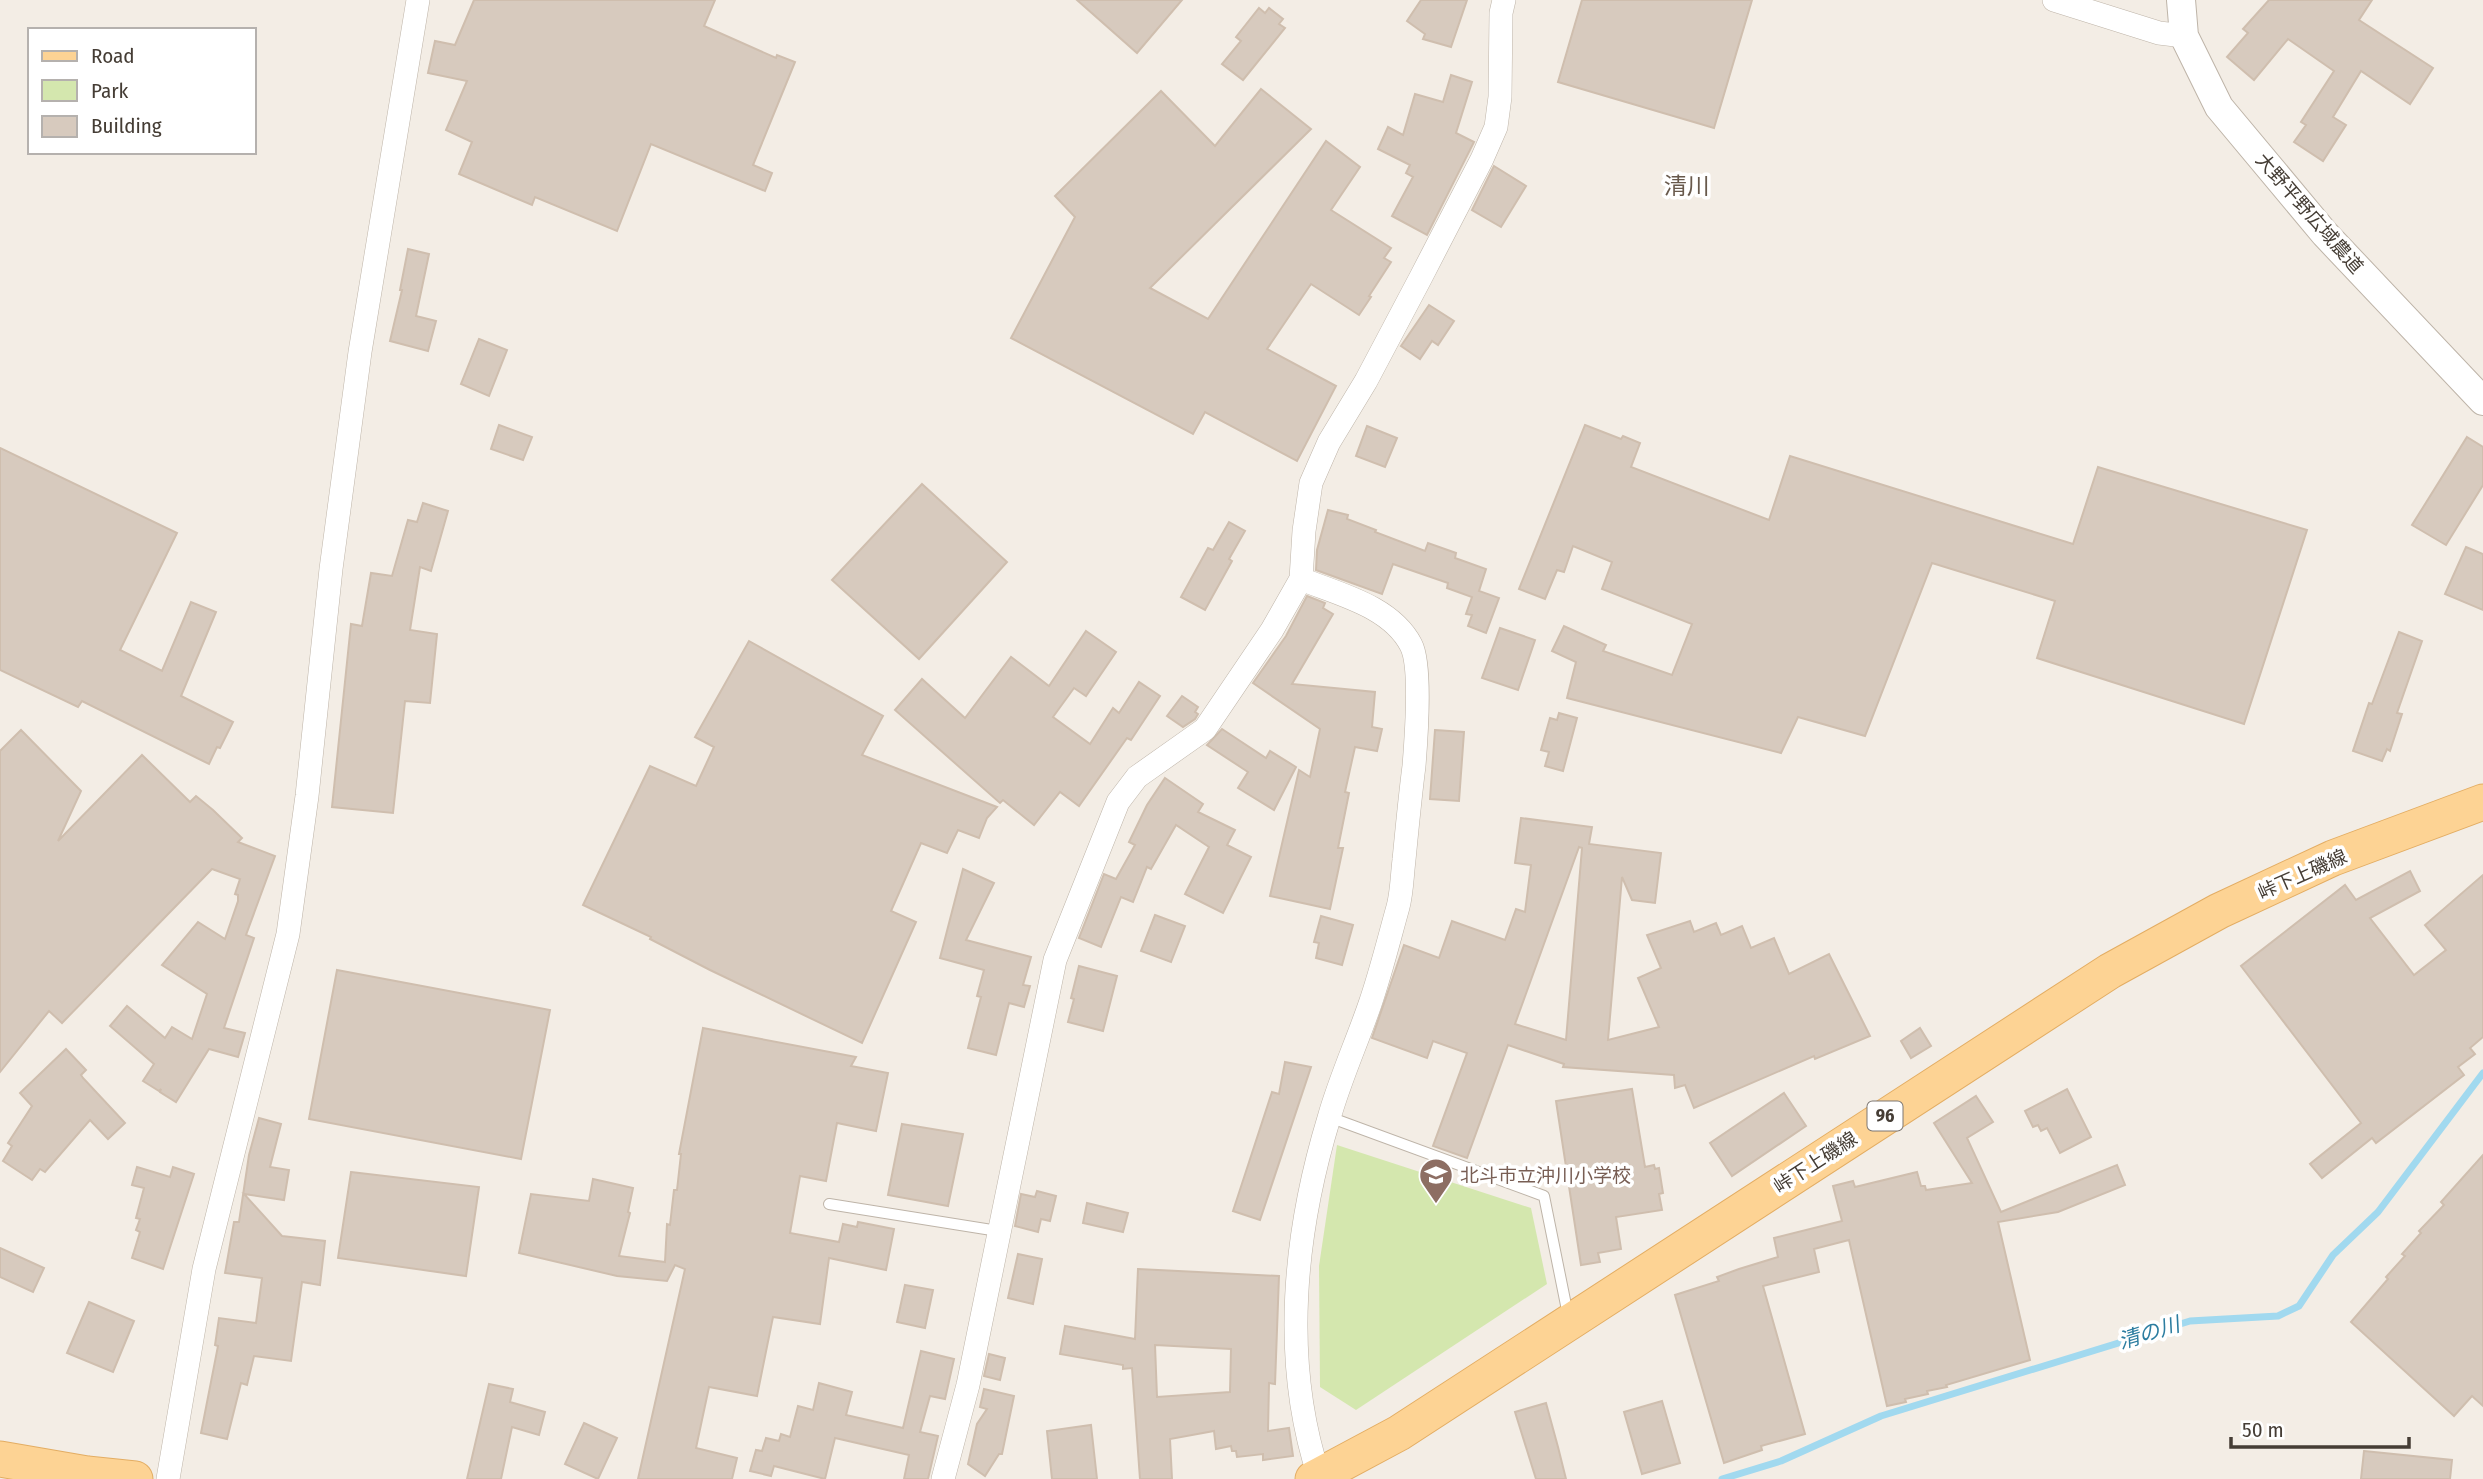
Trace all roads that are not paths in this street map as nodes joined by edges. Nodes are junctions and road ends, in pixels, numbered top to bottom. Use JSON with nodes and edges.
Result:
{"nodes":[{"id":1,"x":418,"y":0,"type":"edge"},
{"id":2,"x":1504,"y":0,"type":"edge"},
{"id":3,"x":2054,"y":0,"type":"edge"},
{"id":4,"x":2181,"y":0,"type":"edge"},
{"id":5,"x":2184,"y":36,"type":"junction"},
{"id":6,"x":2483,"y":401,"type":"edge"},
{"id":7,"x":1301,"y":579,"type":"junction"},
{"id":8,"x":2483,"y":802,"type":"edge"},
{"id":9,"x":1329,"y":1117,"type":"junction"},
{"id":10,"x":829,"y":1204,"type":"dead end"},
{"id":11,"x":998,"y":1231,"type":"junction"},
{"id":12,"x":1570,"y":1321,"type":"junction"},
{"id":13,"x":0,"y":1460,"type":"edge"},
{"id":14,"x":1316,"y":1478,"type":"edge"},
{"id":15,"x":135,"y":1479,"type":"edge"},
{"id":16,"x":168,"y":1479,"type":"edge"},
{"id":17,"x":943,"y":1479,"type":"edge"}],
"edges":[{"from":1,"to":16,"type":"street"},
{"from":2,"to":7,"type":"street"},
{"from":3,"to":5,"type":"street"},
{"from":4,"to":5,"type":"street","name":"大野平野広域農道"},
{"from":5,"to":6,"type":"street","name":"大野平野広域農道"},
{"from":7,"to":9,"type":"street"},
{"from":7,"to":11,"type":"street"},
{"from":8,"to":12,"type":"main road","name":"峠下上磯線","number":"96"},
{"from":9,"to":12,"type":"lane"},
{"from":9,"to":14,"type":"street"},
{"from":10,"to":11,"type":"lane"},
{"from":11,"to":17,"type":"street"},
{"from":12,"to":14,"type":"main road","name":"峠下上磯線","number":"96"},
{"from":13,"to":15,"type":"main road"}]}
